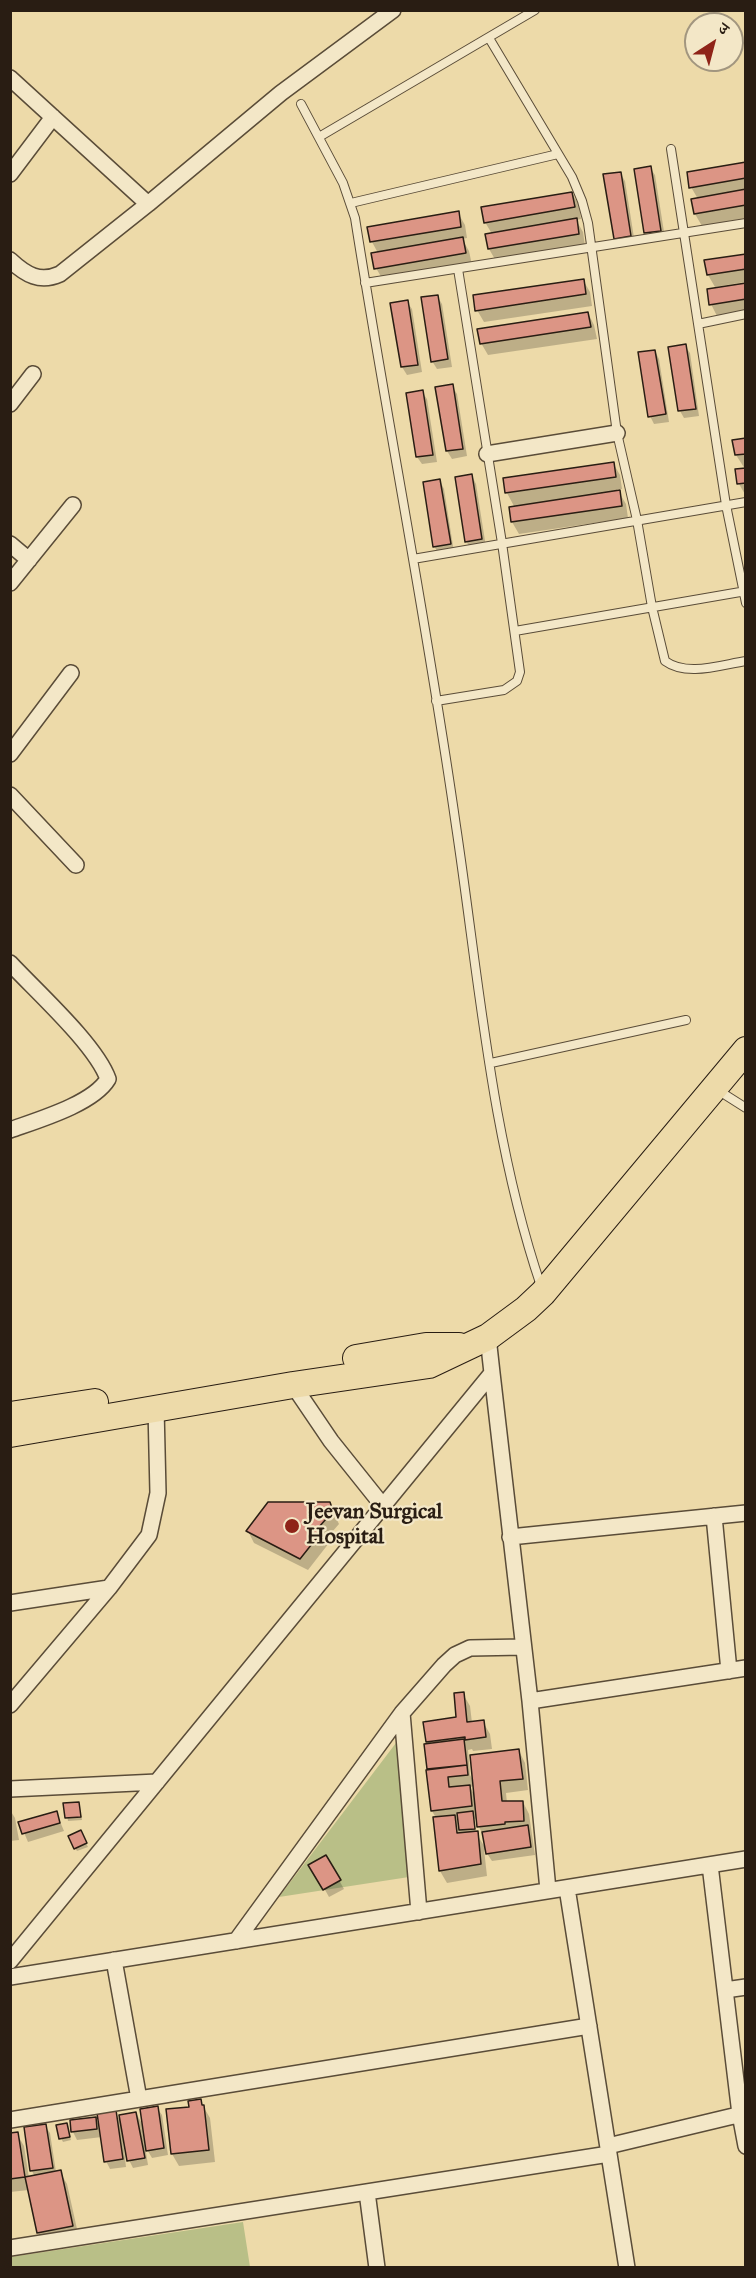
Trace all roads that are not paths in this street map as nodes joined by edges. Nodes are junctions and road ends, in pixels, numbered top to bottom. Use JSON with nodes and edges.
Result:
{"nodes":[{"id":1,"x":535,"y":10,"type":"edge"},
{"id":2,"x":384,"y":13,"type":"edge"},
{"id":3,"x":489,"y":38,"type":"junction"},
{"id":4,"x":10,"y":78,"type":"edge"},
{"id":5,"x":301,"y":104,"type":"dead end"},
{"id":6,"x":53,"y":117,"type":"junction"},
{"id":7,"x":319,"y":137,"type":"junction"},
{"id":8,"x":671,"y":149,"type":"dead end"},
{"id":9,"x":558,"y":154,"type":"junction"},
{"id":10,"x":10,"y":174,"type":"edge"},
{"id":11,"x":351,"y":202,"type":"junction"},
{"id":12,"x":148,"y":204,"type":"junction"},
{"id":13,"x":746,"y":223,"type":"edge"},
{"id":14,"x":684,"y":233,"type":"junction"},
{"id":15,"x":592,"y":248,"type":"junction"},
{"id":16,"x":10,"y":261,"type":"edge"},
{"id":17,"x":458,"y":269,"type":"junction"},
{"id":18,"x":365,"y":283,"type":"junction"},
{"id":19,"x":746,"y":314,"type":"edge"},
{"id":20,"x":698,"y":324,"type":"junction"},
{"id":21,"x":33,"y":374,"type":"dead end"},
{"id":22,"x":10,"y":404,"type":"edge"},
{"id":23,"x":617,"y":434,"type":"junction"},
{"id":24,"x":487,"y":454,"type":"junction"},
{"id":25,"x":746,"y":502,"type":"edge"},
{"id":26,"x":74,"y":505,"type":"dead end"},
{"id":27,"x":726,"y":505,"type":"junction"},
{"id":28,"x":637,"y":520,"type":"junction"},
{"id":29,"x":502,"y":543,"type":"junction"},
{"id":30,"x":10,"y":544,"type":"edge"},
{"id":31,"x":413,"y":559,"type":"junction"},
{"id":32,"x":29,"y":560,"type":"junction"},
{"id":33,"x":10,"y":583,"type":"edge"},
{"id":34,"x":744,"y":591,"type":"edge"},
{"id":35,"x":746,"y":603,"type":"edge"},
{"id":36,"x":652,"y":607,"type":"junction"},
{"id":37,"x":515,"y":631,"type":"junction"},
{"id":38,"x":746,"y":661,"type":"edge"},
{"id":39,"x":71,"y":673,"type":"dead end"},
{"id":40,"x":436,"y":701,"type":"junction"},
{"id":41,"x":10,"y":754,"type":"edge"},
{"id":42,"x":10,"y":795,"type":"edge"},
{"id":43,"x":16,"y":812,"type":"edge"},
{"id":44,"x":76,"y":865,"type":"dead end"},
{"id":45,"x":10,"y":963,"type":"edge"},
{"id":46,"x":686,"y":1020,"type":"dead end"},
{"id":47,"x":746,"y":1050,"type":"edge"},
{"id":48,"x":490,"y":1063,"type":"junction"},
{"id":49,"x":713,"y":1087,"type":"junction"},
{"id":50,"x":746,"y":1108,"type":"edge"},
{"id":51,"x":10,"y":1130,"type":"edge"},
{"id":52,"x":543,"y":1293,"type":"junction"},
{"id":53,"x":477,"y":1341,"type":"junction"},
{"id":54,"x":492,"y":1373,"type":"junction"},
{"id":55,"x":293,"y":1385,"type":"junction"},
{"id":56,"x":156,"y":1408,"type":"junction"},
{"id":57,"x":10,"y":1415,"type":"edge"},
{"id":58,"x":10,"y":1434,"type":"edge"},
{"id":59,"x":383,"y":1506,"type":"junction"},
{"id":60,"x":746,"y":1513,"type":"edge"},
{"id":61,"x":714,"y":1516,"type":"junction"},
{"id":62,"x":510,"y":1536,"type":"junction"},
{"id":63,"x":109,"y":1588,"type":"junction"},
{"id":64,"x":10,"y":1603,"type":"edge"},
{"id":65,"x":524,"y":1647,"type":"junction"},
{"id":66,"x":746,"y":1668,"type":"edge"},
{"id":67,"x":729,"y":1671,"type":"junction"},
{"id":68,"x":530,"y":1701,"type":"junction"},
{"id":69,"x":10,"y":1705,"type":"edge"},
{"id":70,"x":402,"y":1713,"type":"junction"},
{"id":71,"x":157,"y":1782,"type":"junction"},
{"id":72,"x":10,"y":1789,"type":"edge"},
{"id":73,"x":746,"y":1859,"type":"edge"},
{"id":74,"x":710,"y":1865,"type":"junction"},
{"id":75,"x":567,"y":1888,"type":"junction"},
{"id":76,"x":548,"y":1890,"type":"junction"},
{"id":77,"x":419,"y":1912,"type":"junction"},
{"id":78,"x":236,"y":1941,"type":"junction"},
{"id":79,"x":114,"y":1960,"type":"junction"},
{"id":80,"x":10,"y":1961,"type":"edge"},
{"id":81,"x":10,"y":1977,"type":"edge"},
{"id":82,"x":746,"y":1987,"type":"edge"},
{"id":83,"x":725,"y":1990,"type":"junction"},
{"id":84,"x":589,"y":2026,"type":"junction"},
{"id":85,"x":139,"y":2099,"type":"junction"},
{"id":86,"x":743,"y":2114,"type":"edge"},
{"id":87,"x":10,"y":2120,"type":"edge"},
{"id":88,"x":746,"y":2146,"type":"edge"},
{"id":89,"x":609,"y":2150,"type":"junction"},
{"id":90,"x":367,"y":2192,"type":"junction"},
{"id":91,"x":10,"y":2248,"type":"edge"},
{"id":92,"x":377,"y":2268,"type":"edge"},
{"id":93,"x":627,"y":2268,"type":"edge"}],
"edges":[{"from":1,"to":3,"type":"lane"},
{"from":2,"to":12,"type":"street"},
{"from":3,"to":7,"type":"lane"},
{"from":3,"to":9,"type":"lane"},
{"from":4,"to":6,"type":"street"},
{"from":5,"to":7,"type":"lane"},
{"from":6,"to":10,"type":"street"},
{"from":6,"to":12,"type":"street"},
{"from":7,"to":11,"type":"lane"},
{"from":8,"to":14,"type":"lane"},
{"from":9,"to":11,"type":"lane"},
{"from":9,"to":15,"type":"lane"},
{"from":11,"to":18,"type":"lane"},
{"from":12,"to":16,"type":"street"},
{"from":13,"to":14,"type":"lane"},
{"from":14,"to":15,"type":"lane"},
{"from":14,"to":20,"type":"lane"},
{"from":15,"to":17,"type":"lane"},
{"from":15,"to":23,"type":"lane"},
{"from":17,"to":18,"type":"lane"},
{"from":17,"to":24,"type":"lane"},
{"from":18,"to":31,"type":"lane"},
{"from":19,"to":20,"type":"lane"},
{"from":20,"to":27,"type":"lane"},
{"from":21,"to":22,"type":"street"},
{"from":23,"to":24,"type":"street"},
{"from":23,"to":28,"type":"lane"},
{"from":24,"to":29,"type":"lane"},
{"from":25,"to":27,"type":"lane"},
{"from":26,"to":32,"type":"street"},
{"from":27,"to":28,"type":"lane"},
{"from":27,"to":34,"type":"lane"},
{"from":28,"to":29,"type":"lane"},
{"from":28,"to":36,"type":"lane"},
{"from":29,"to":31,"type":"lane"},
{"from":29,"to":37,"type":"lane"},
{"from":30,"to":32,"type":"street"},
{"from":31,"to":40,"type":"lane"},
{"from":32,"to":33,"type":"street"},
{"from":34,"to":35,"type":"lane"},
{"from":34,"to":36,"type":"lane"},
{"from":36,"to":37,"type":"lane"},
{"from":36,"to":38,"type":"lane"},
{"from":37,"to":40,"type":"lane"},
{"from":39,"to":41,"type":"street"},
{"from":40,"to":48,"type":"lane"},
{"from":42,"to":43,"type":"street"},
{"from":43,"to":44,"type":"street"},
{"from":45,"to":51,"type":"street"},
{"from":46,"to":48,"type":"lane"},
{"from":47,"to":49,"type":"highway"},
{"from":48,"to":52,"type":"lane"},
{"from":49,"to":50,"type":"lane"},
{"from":49,"to":52,"type":"highway"},
{"from":52,"to":53,"type":"highway"},
{"from":53,"to":54,"type":"street"},
{"from":53,"to":55,"type":"highway"},
{"from":53,"to":57,"type":"highway"},
{"from":54,"to":59,"type":"street"},
{"from":54,"to":62,"type":"street"},
{"from":55,"to":56,"type":"highway"},
{"from":55,"to":59,"type":"street"},
{"from":56,"to":58,"type":"highway"},
{"from":56,"to":63,"type":"street"},
{"from":59,"to":71,"type":"street"},
{"from":60,"to":61,"type":"street"},
{"from":61,"to":62,"type":"street"},
{"from":61,"to":67,"type":"street"},
{"from":62,"to":65,"type":"street"},
{"from":63,"to":64,"type":"street"},
{"from":63,"to":69,"type":"street"},
{"from":65,"to":68,"type":"street"},
{"from":65,"to":70,"type":"street"},
{"from":66,"to":67,"type":"street"},
{"from":67,"to":68,"type":"street"},
{"from":68,"to":76,"type":"street"},
{"from":70,"to":77,"type":"street"},
{"from":70,"to":78,"type":"street"},
{"from":71,"to":72,"type":"street"},
{"from":71,"to":80,"type":"street"},
{"from":73,"to":74,"type":"street"},
{"from":74,"to":75,"type":"street"},
{"from":74,"to":83,"type":"street"},
{"from":75,"to":76,"type":"street"},
{"from":75,"to":84,"type":"street"},
{"from":76,"to":77,"type":"street"},
{"from":77,"to":78,"type":"street"},
{"from":78,"to":79,"type":"street"},
{"from":79,"to":81,"type":"street"},
{"from":79,"to":85,"type":"street"},
{"from":82,"to":83,"type":"street"},
{"from":83,"to":86,"type":"street"},
{"from":84,"to":85,"type":"street"},
{"from":84,"to":89,"type":"street"},
{"from":85,"to":87,"type":"street"},
{"from":86,"to":88,"type":"street"},
{"from":86,"to":89,"type":"street"},
{"from":89,"to":90,"type":"street"},
{"from":89,"to":93,"type":"street"},
{"from":90,"to":91,"type":"street"},
{"from":90,"to":92,"type":"street"}]}
